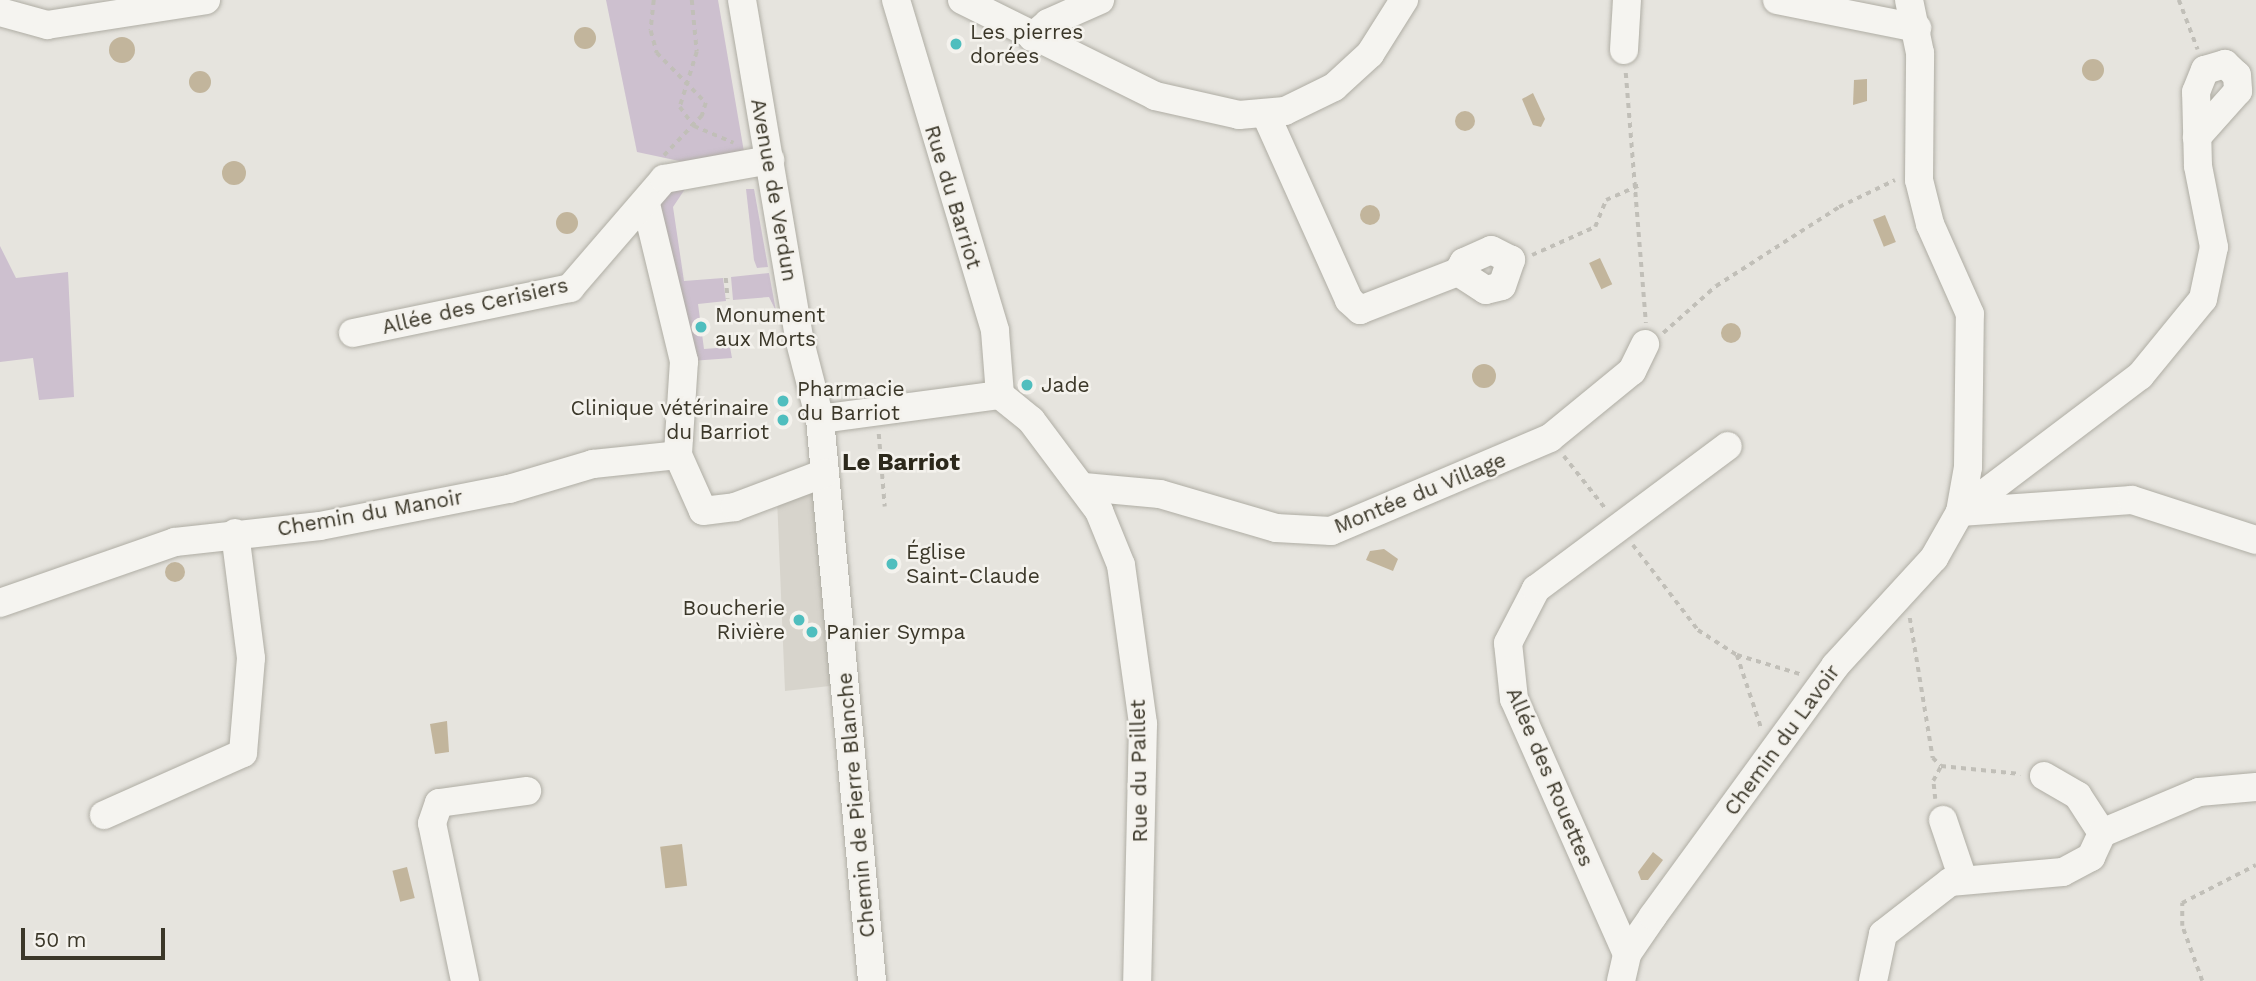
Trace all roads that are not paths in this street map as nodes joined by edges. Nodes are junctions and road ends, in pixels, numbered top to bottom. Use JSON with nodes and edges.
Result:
{"nodes":[{"id":1,"x":206,"y":0,"type":"edge"},
{"id":2,"x":742,"y":0,"type":"edge"},
{"id":3,"x":896,"y":0,"type":"edge"},
{"id":4,"x":962,"y":0,"type":"edge"},
{"id":5,"x":1100,"y":0,"type":"edge"},
{"id":6,"x":1404,"y":0,"type":"edge"},
{"id":7,"x":1627,"y":0,"type":"edge"},
{"id":8,"x":1777,"y":0,"type":"edge"},
{"id":9,"x":1909,"y":0,"type":"edge"},
{"id":10,"x":0,"y":12,"type":"edge"},
{"id":11,"x":1917,"y":28,"type":"junction"},
{"id":12,"x":1032,"y":37,"type":"junction"},
{"id":13,"x":1624,"y":50,"type":"road end"},
{"id":14,"x":1266,"y":115,"type":"junction"},
{"id":15,"x":2197,"y":137,"type":"junction"},
{"id":16,"x":770,"y":160,"type":"junction"},
{"id":17,"x":646,"y":204,"type":"junction"},
{"id":18,"x":1511,"y":260,"type":"road end"},
{"id":19,"x":353,"y":333,"type":"dead end"},
{"id":20,"x":1644,"y":349,"type":"road end"},
{"id":21,"x":1000,"y":395,"type":"junction"},
{"id":22,"x":820,"y":419,"type":"junction"},
{"id":23,"x":1728,"y":446,"type":"dead end"},
{"id":24,"x":670,"y":455,"type":"junction"},
{"id":25,"x":825,"y":473,"type":"junction"},
{"id":26,"x":1084,"y":487,"type":"junction"},
{"id":27,"x":1960,"y":512,"type":"junction"},
{"id":28,"x":235,"y":533,"type":"junction"},
{"id":29,"x":2256,"y":540,"type":"edge"},
{"id":30,"x":0,"y":603,"type":"edge"},
{"id":31,"x":2044,"y":776,"type":"road end"},
{"id":32,"x":2256,"y":787,"type":"edge"},
{"id":33,"x":527,"y":791,"type":"dead end"},
{"id":34,"x":104,"y":815,"type":"dead end"},
{"id":35,"x":1943,"y":820,"type":"road end"},
{"id":36,"x":2102,"y":834,"type":"junction"},
{"id":37,"x":1963,"y":878,"type":"junction"},
{"id":38,"x":1624,"y":967,"type":"edge"},
{"id":39,"x":465,"y":981,"type":"edge"},
{"id":40,"x":872,"y":981,"type":"edge"},
{"id":41,"x":1137,"y":981,"type":"edge"},
{"id":42,"x":1873,"y":981,"type":"edge"}],
"edges":[{"from":1,"to":10,"type":"street"},
{"from":2,"to":16,"type":"street","name":"Avenue de Verdun"},
{"from":3,"to":21,"type":"street","name":"Rue du Barriot"},
{"from":4,"to":12,"type":"street"},
{"from":5,"to":12,"type":"street"},
{"from":6,"to":14,"type":"street"},
{"from":7,"to":13,"type":"street"},
{"from":8,"to":11,"type":"street"},
{"from":9,"to":11,"type":"street","name":"Chemin du Lavoir"},
{"from":11,"to":27,"type":"street","name":"Chemin du Lavoir"},
{"from":12,"to":14,"type":"street"},
{"from":14,"to":18,"type":"street"},
{"from":15,"to":15,"type":"street","name":"Chemin du Lavoir"},
{"from":15,"to":27,"type":"street","name":"Chemin du Lavoir"},
{"from":16,"to":17,"type":"street","name":"Allée des Cerisiers"},
{"from":16,"to":22,"type":"street","name":"Avenue de Verdun"},
{"from":17,"to":19,"type":"street","name":"Allée des Cerisiers"},
{"from":17,"to":24,"type":"street"},
{"from":20,"to":26,"type":"street","name":"Montée du Village"},
{"from":21,"to":22,"type":"street"},
{"from":21,"to":26,"type":"street","name":"Rue du Paillet"},
{"from":22,"to":25,"type":"street","name":"Chemin de Pierre Blanche"},
{"from":23,"to":38,"type":"street","name":"Allée des Rouettes"},
{"from":24,"to":25,"type":"street"},
{"from":24,"to":28,"type":"street","name":"Chemin du Manoir"},
{"from":25,"to":40,"type":"street","name":"Chemin de Pierre Blanche"},
{"from":26,"to":41,"type":"street","name":"Rue du Paillet"},
{"from":27,"to":29,"type":"street"},
{"from":27,"to":38,"type":"street","name":"Chemin du Lavoir"},
{"from":28,"to":30,"type":"street","name":"Chemin du Manoir"},
{"from":28,"to":34,"type":"street"},
{"from":31,"to":36,"type":"street"},
{"from":32,"to":36,"type":"street"},
{"from":33,"to":39,"type":"street"},
{"from":35,"to":37,"type":"street"},
{"from":36,"to":37,"type":"street"},
{"from":37,"to":42,"type":"street"}]}
